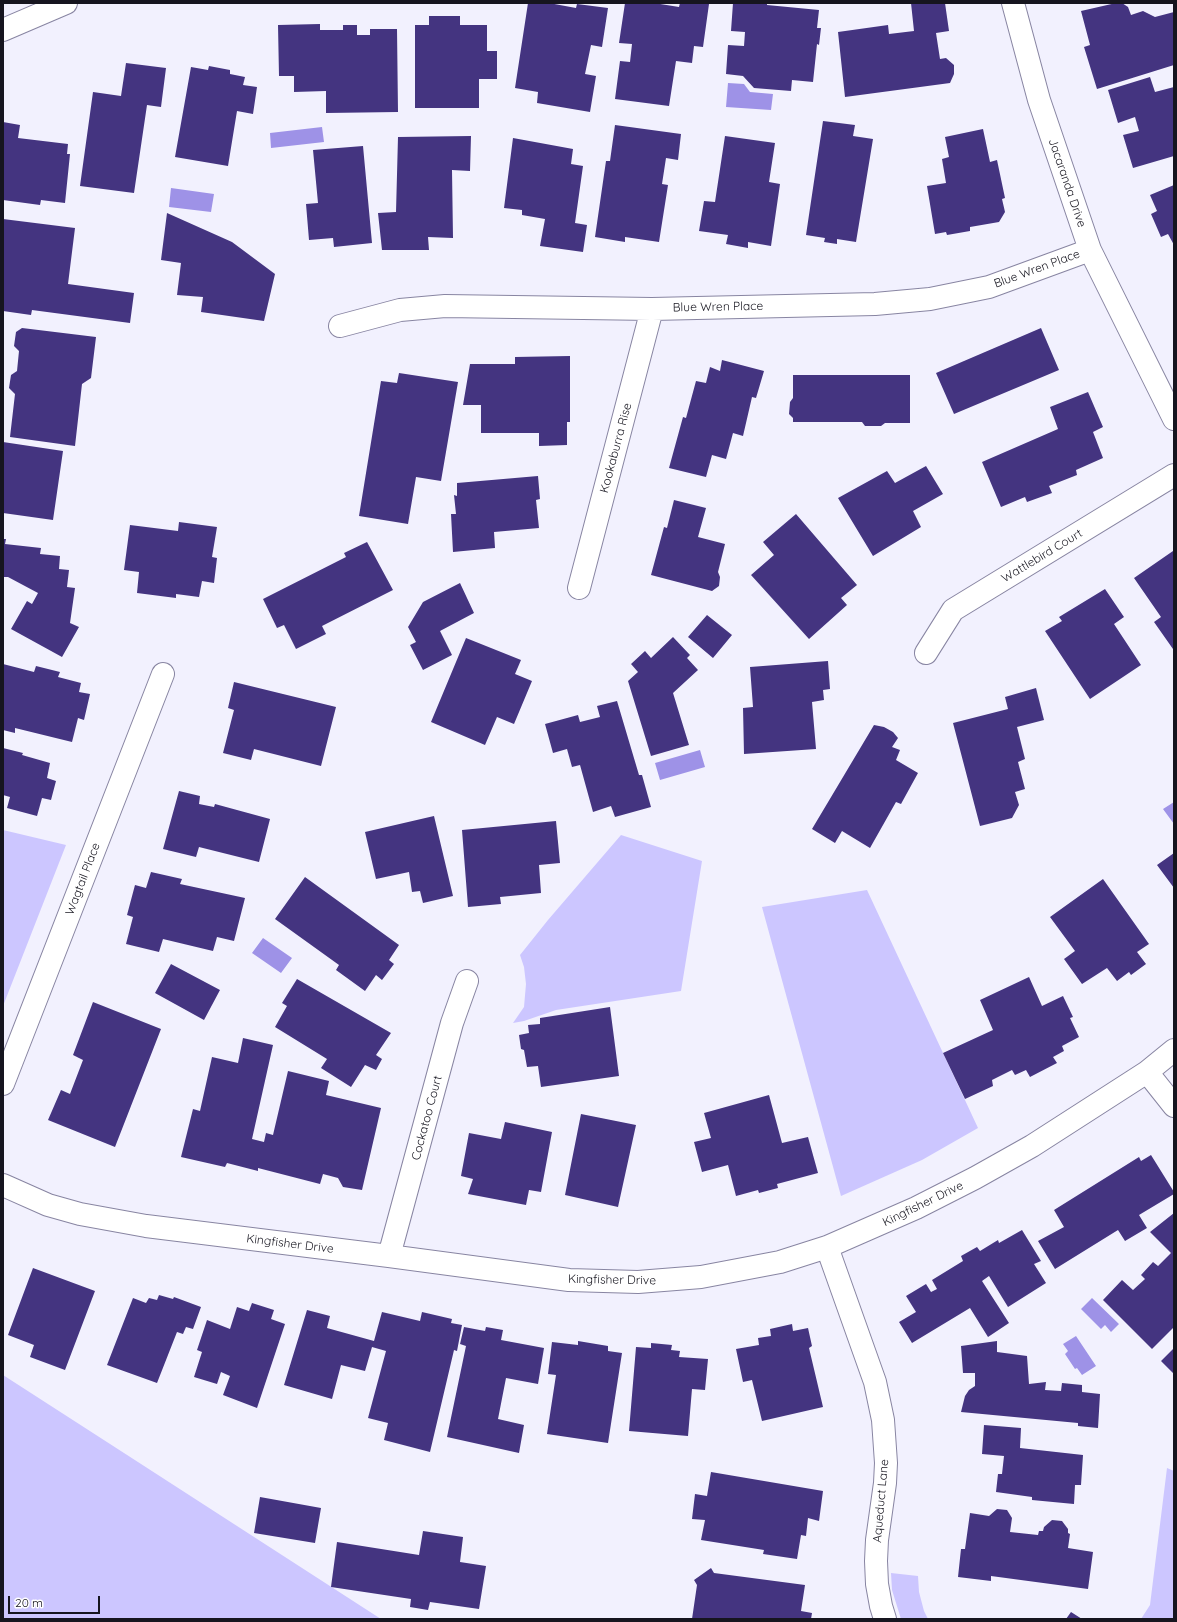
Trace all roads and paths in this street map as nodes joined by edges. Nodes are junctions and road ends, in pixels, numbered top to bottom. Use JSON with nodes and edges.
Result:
{"nodes":[{"id":1,"x":66,"y":3,"type":"edge"},
{"id":2,"x":1013,"y":3,"type":"edge"},
{"id":3,"x":3,"y":30,"type":"edge"},
{"id":4,"x":1090,"y":250,"type":"junction"},
{"id":5,"x":652,"y":309,"type":"junction"},
{"id":6,"x":340,"y":326,"type":"dead end"},
{"id":7,"x":1174,"y":419,"type":"edge"},
{"id":8,"x":1174,"y":475,"type":"edge"},
{"id":9,"x":579,"y":588,"type":"dead end"},
{"id":10,"x":926,"y":653,"type":"dead end"},
{"id":11,"x":163,"y":674,"type":"dead end"},
{"id":12,"x":467,"y":982,"type":"dead end"},
{"id":13,"x":1174,"y":1050,"type":"edge"},
{"id":14,"x":1147,"y":1072,"type":"junction"},
{"id":15,"x":3,"y":1084,"type":"edge"},
{"id":16,"x":1174,"y":1106,"type":"edge"},
{"id":17,"x":3,"y":1185,"type":"edge"},
{"id":18,"x":827,"y":1247,"type":"junction"},
{"id":19,"x":389,"y":1256,"type":"junction"},
{"id":20,"x":885,"y":1619,"type":"edge"}],
"edges":[{"from":1,"to":3,"type":"street"},
{"from":2,"to":4,"type":"street","name":"Jacaranda Drive"},
{"from":4,"to":5,"type":"street","name":"Blue Wren Place"},
{"from":4,"to":7,"type":"street","name":"Jacaranda Drive"},
{"from":5,"to":6,"type":"street","name":"Blue Wren Place"},
{"from":5,"to":9,"type":"street","name":"Kookaburra Rise"},
{"from":8,"to":10,"type":"street","name":"Wattlebird Court"},
{"from":11,"to":15,"type":"street","name":"Wagtail Place"},
{"from":12,"to":19,"type":"street","name":"Cockatoo Court"},
{"from":13,"to":14,"type":"street","name":"Kingfisher Drive"},
{"from":14,"to":16,"type":"street"},
{"from":14,"to":18,"type":"street","name":"Kingfisher Drive"},
{"from":17,"to":19,"type":"street","name":"Kingfisher Drive"},
{"from":18,"to":19,"type":"street","name":"Kingfisher Drive"},
{"from":18,"to":20,"type":"street","name":"Aqueduct Lane"}]}
